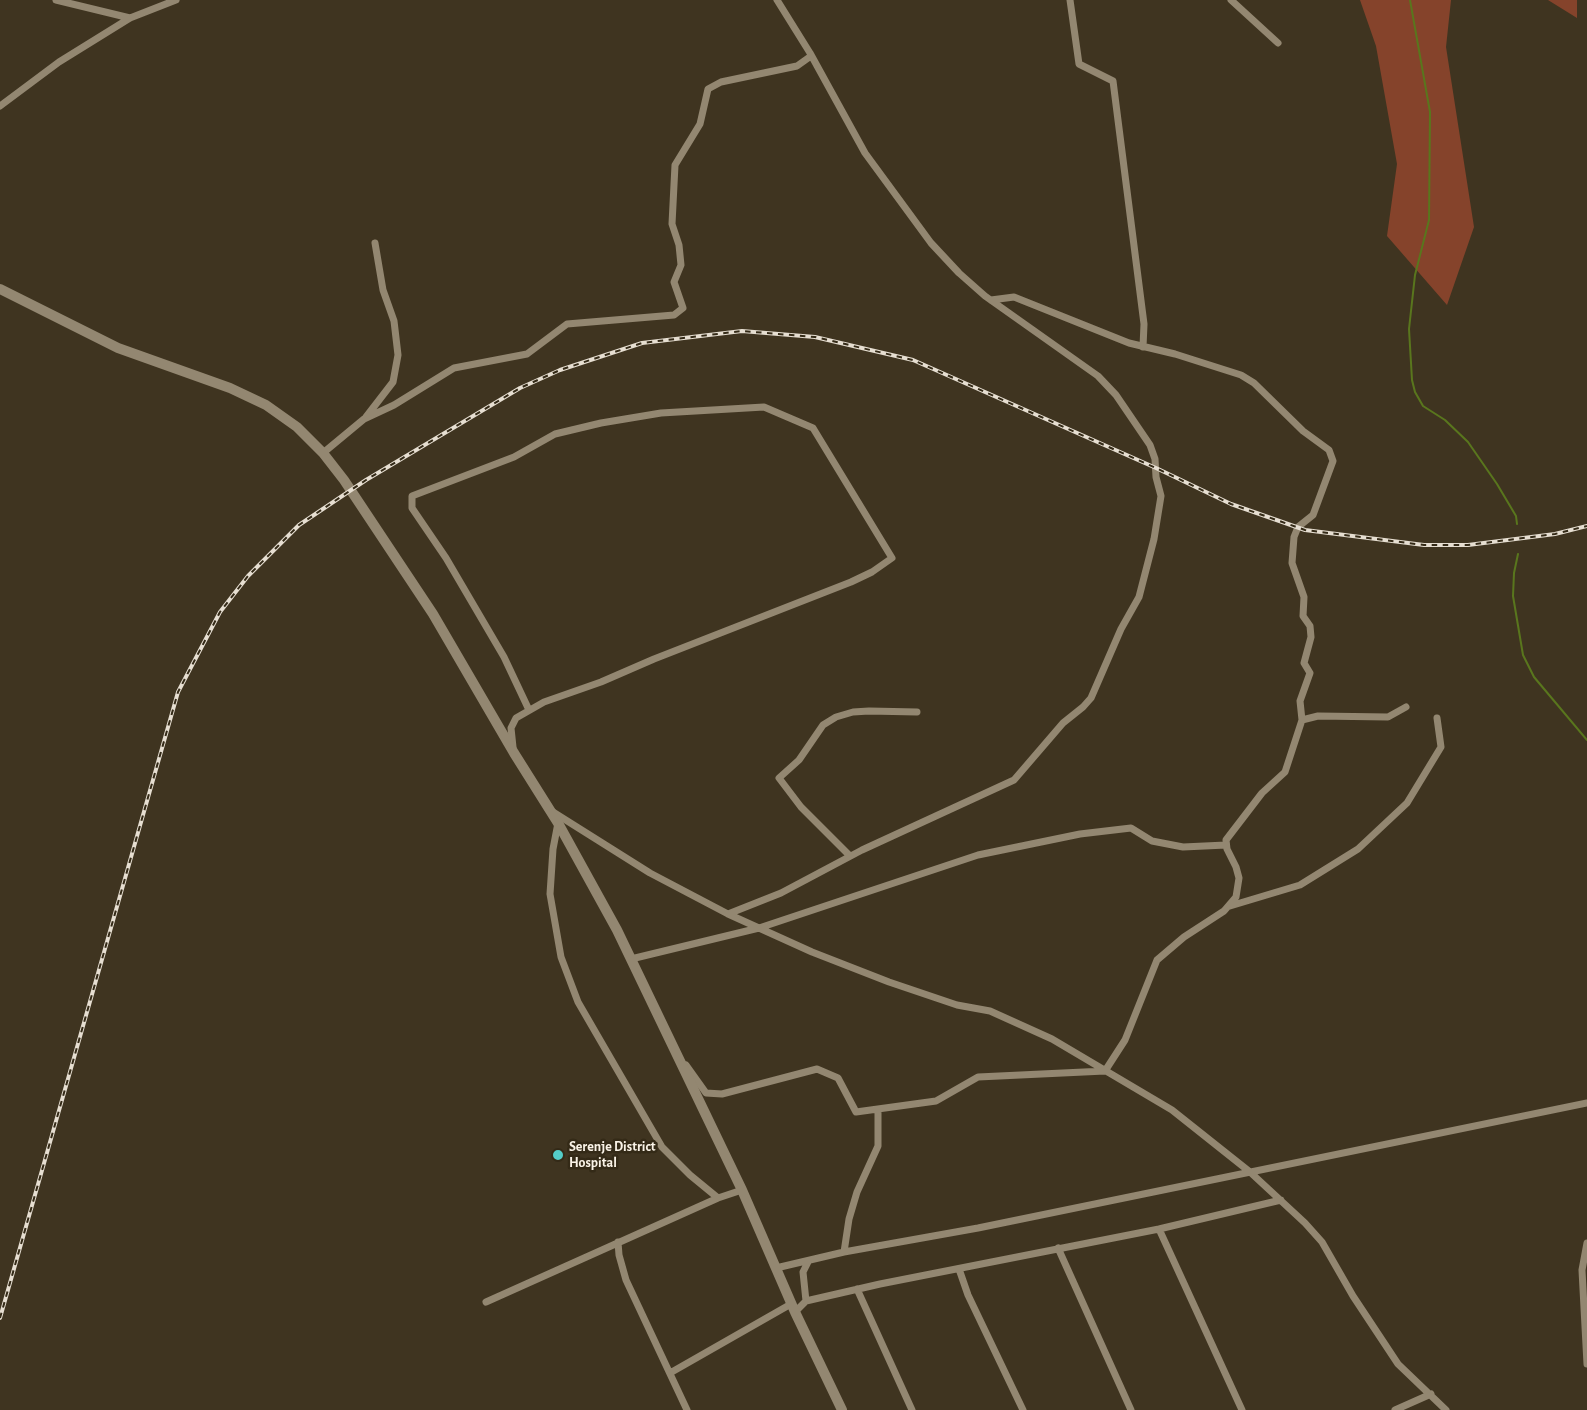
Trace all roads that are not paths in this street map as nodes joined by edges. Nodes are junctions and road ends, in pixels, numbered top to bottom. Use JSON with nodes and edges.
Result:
{"nodes":[{"id":1,"x":56,"y":0,"type":"edge"},
{"id":2,"x":176,"y":0,"type":"edge"},
{"id":3,"x":777,"y":0,"type":"edge"},
{"id":4,"x":1070,"y":0,"type":"edge"},
{"id":5,"x":1232,"y":0,"type":"edge"},
{"id":6,"x":130,"y":18,"type":"junction"},
{"id":7,"x":1278,"y":42,"type":"dead end"},
{"id":8,"x":811,"y":56,"type":"junction"},
{"id":9,"x":0,"y":106,"type":"edge"},
{"id":10,"x":375,"y":243,"type":"dead end"},
{"id":11,"x":0,"y":289,"type":"edge"},
{"id":12,"x":991,"y":300,"type":"junction"},
{"id":13,"x":1142,"y":347,"type":"junction"},
{"id":14,"x":364,"y":419,"type":"junction"},
{"id":15,"x":323,"y":453,"type":"junction"},
{"id":16,"x":1406,"y":707,"type":"dead end"},
{"id":17,"x":529,"y":710,"type":"junction"},
{"id":18,"x":917,"y":712,"type":"dead end"},
{"id":19,"x":1437,"y":718,"type":"dead end"},
{"id":20,"x":1302,"y":720,"type":"junction"},
{"id":21,"x":514,"y":753,"type":"junction"},
{"id":22,"x":550,"y":811,"type":"junction"},
{"id":23,"x":558,"y":823,"type":"junction"},
{"id":24,"x":1226,"y":844,"type":"junction"},
{"id":25,"x":850,"y":856,"type":"junction"},
{"id":26,"x":1230,"y":906,"type":"junction"},
{"id":27,"x":728,"y":914,"type":"junction"},
{"id":28,"x":758,"y":928,"type":"junction"},
{"id":29,"x":631,"y":959,"type":"junction"},
{"id":30,"x":673,"y":1048,"type":"junction"},
{"id":31,"x":1105,"y":1071,"type":"junction"},
{"id":32,"x":1587,"y":1103,"type":"edge"},
{"id":33,"x":878,"y":1110,"type":"junction"},
{"id":34,"x":1250,"y":1172,"type":"junction"},
{"id":35,"x":742,"y":1190,"type":"junction"},
{"id":36,"x":718,"y":1198,"type":"junction"},
{"id":37,"x":1281,"y":1200,"type":"junction"},
{"id":38,"x":1159,"y":1229,"type":"junction"},
{"id":39,"x":618,"y":1242,"type":"junction"},
{"id":40,"x":1587,"y":1243,"type":"edge"},
{"id":41,"x":1058,"y":1248,"type":"junction"},
{"id":42,"x":844,"y":1252,"type":"junction"},
{"id":43,"x":808,"y":1262,"type":"junction"},
{"id":44,"x":776,"y":1268,"type":"junction"},
{"id":45,"x":959,"y":1270,"type":"junction"},
{"id":46,"x":857,"y":1289,"type":"junction"},
{"id":47,"x":806,"y":1301,"type":"junction"},
{"id":48,"x":486,"y":1302,"type":"dead end"},
{"id":49,"x":793,"y":1308,"type":"junction"},
{"id":50,"x":1587,"y":1364,"type":"edge"},
{"id":51,"x":670,"y":1372,"type":"junction"},
{"id":52,"x":1431,"y":1394,"type":"junction"},
{"id":53,"x":687,"y":1410,"type":"edge"},
{"id":54,"x":842,"y":1410,"type":"edge"},
{"id":55,"x":912,"y":1410,"type":"edge"},
{"id":56,"x":1023,"y":1410,"type":"edge"},
{"id":57,"x":1131,"y":1410,"type":"edge"},
{"id":58,"x":1242,"y":1410,"type":"edge"},
{"id":59,"x":1395,"y":1410,"type":"edge"},
{"id":60,"x":1446,"y":1410,"type":"edge"}],
"edges":[{"from":1,"to":6,"type":"street"},
{"from":2,"to":6,"type":"street"},
{"from":3,"to":8,"type":"street"},
{"from":4,"to":13,"type":"street"},
{"from":5,"to":7,"type":"street"},
{"from":6,"to":9,"type":"street"},
{"from":8,"to":12,"type":"street"},
{"from":8,"to":14,"type":"street"},
{"from":10,"to":14,"type":"street"},
{"from":11,"to":15,"type":"main road"},
{"from":12,"to":13,"type":"street"},
{"from":12,"to":25,"type":"street"},
{"from":13,"to":20,"type":"street"},
{"from":14,"to":15,"type":"street"},
{"from":15,"to":21,"type":"main road"},
{"from":16,"to":20,"type":"street"},
{"from":17,"to":17,"type":"street"},
{"from":17,"to":21,"type":"street"},
{"from":18,"to":25,"type":"street"},
{"from":19,"to":26,"type":"street"},
{"from":20,"to":24,"type":"street"},
{"from":21,"to":22,"type":"main road"},
{"from":22,"to":23,"type":"main road"},
{"from":22,"to":27,"type":"street"},
{"from":23,"to":29,"type":"main road"},
{"from":23,"to":36,"type":"street"},
{"from":24,"to":26,"type":"street"},
{"from":24,"to":28,"type":"street"},
{"from":25,"to":27,"type":"street"},
{"from":26,"to":31,"type":"street"},
{"from":27,"to":28,"type":"street"},
{"from":28,"to":29,"type":"street"},
{"from":28,"to":31,"type":"street"},
{"from":29,"to":30,"type":"main road"},
{"from":30,"to":33,"type":"street"},
{"from":30,"to":35,"type":"main road"},
{"from":31,"to":33,"type":"street"},
{"from":31,"to":34,"type":"street"},
{"from":32,"to":34,"type":"street"},
{"from":33,"to":42,"type":"street"},
{"from":34,"to":37,"type":"street"},
{"from":34,"to":42,"type":"street"},
{"from":35,"to":36,"type":"street"},
{"from":35,"to":44,"type":"main road"},
{"from":36,"to":39,"type":"street"},
{"from":37,"to":38,"type":"street"},
{"from":37,"to":52,"type":"street"},
{"from":38,"to":41,"type":"street"},
{"from":38,"to":58,"type":"street"},
{"from":39,"to":48,"type":"street"},
{"from":39,"to":51,"type":"street"},
{"from":40,"to":50,"type":"street"},
{"from":41,"to":45,"type":"street"},
{"from":41,"to":57,"type":"street"},
{"from":42,"to":43,"type":"street"},
{"from":43,"to":44,"type":"street"},
{"from":43,"to":47,"type":"street"},
{"from":44,"to":49,"type":"main road"},
{"from":45,"to":46,"type":"street"},
{"from":45,"to":56,"type":"street"},
{"from":46,"to":47,"type":"street"},
{"from":46,"to":55,"type":"street"},
{"from":47,"to":49,"type":"street"},
{"from":49,"to":51,"type":"street"},
{"from":49,"to":54,"type":"main road"},
{"from":51,"to":53,"type":"street"},
{"from":52,"to":59,"type":"street"},
{"from":52,"to":60,"type":"street"}]}
